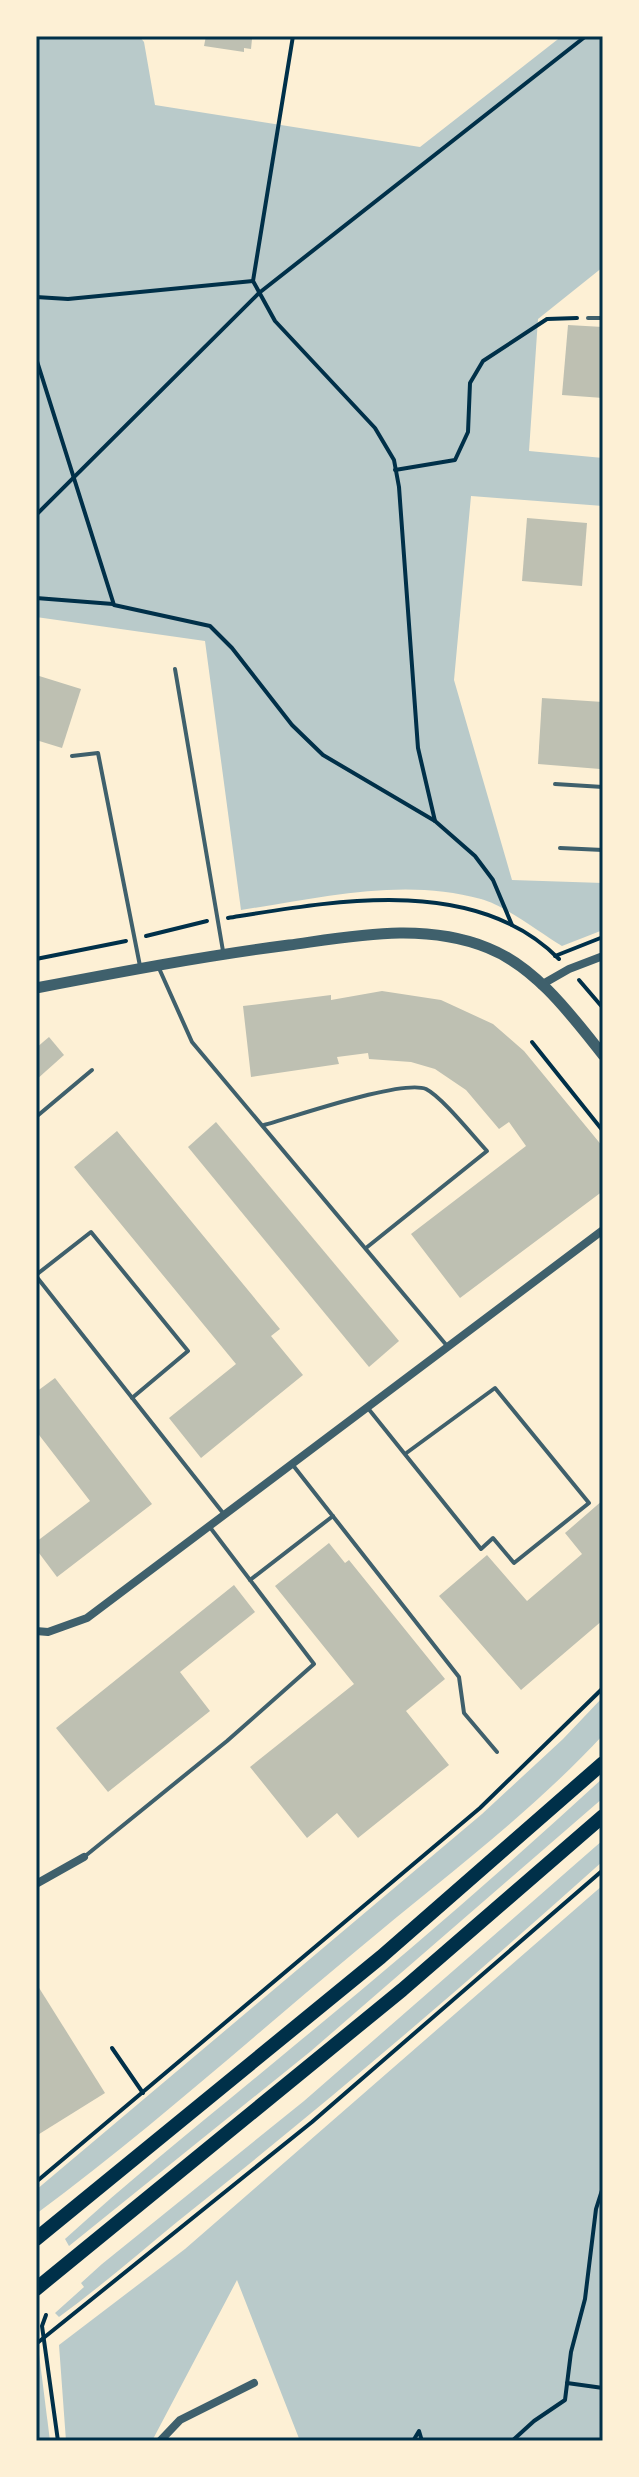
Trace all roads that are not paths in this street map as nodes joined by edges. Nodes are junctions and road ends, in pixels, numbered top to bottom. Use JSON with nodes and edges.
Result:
{"nodes":[{"id":1,"x":588,"y":318,"type":"road end"},
{"id":2,"x":603,"y":318,"type":"edge"},
{"id":3,"x":175,"y":669,"type":"dead end"},
{"id":4,"x":72,"y":756,"type":"dead end"},
{"id":5,"x":555,"y":784,"type":"dead end"},
{"id":6,"x":603,"y":787,"type":"edge"},
{"id":7,"x":560,"y":848,"type":"dead end"},
{"id":8,"x":603,"y":850,"type":"edge"},
{"id":9,"x":223,"y":953,"type":"junction"},
{"id":10,"x":603,"y":956,"type":"edge"},
{"id":11,"x":158,"y":966,"type":"junction"},
{"id":12,"x":140,"y":969,"type":"junction"},
{"id":13,"x":541,"y":985,"type":"junction"},
{"id":14,"x":36,"y":988,"type":"edge"},
{"id":15,"x":603,"y":1055,"type":"edge"},
{"id":16,"x":92,"y":1070,"type":"dead end"},
{"id":17,"x":36,"y":1117,"type":"edge"},
{"id":18,"x":262,"y":1125,"type":"junction"},
{"id":19,"x":603,"y":1230,"type":"edge"},
{"id":20,"x":366,"y":1248,"type":"junction"},
{"id":21,"x":36,"y":1276,"type":"edge"},
{"id":22,"x":448,"y":1347,"type":"junction"},
{"id":23,"x":132,"y":1398,"type":"junction"},
{"id":24,"x":367,"y":1407,"type":"junction"},
{"id":25,"x":405,"y":1454,"type":"junction"},
{"id":26,"x":292,"y":1464,"type":"junction"},
{"id":27,"x":224,"y":1515,"type":"junction"},
{"id":28,"x":333,"y":1516,"type":"junction"},
{"id":29,"x":209,"y":1526,"type":"junction"},
{"id":30,"x":250,"y":1580,"type":"junction"},
{"id":31,"x":36,"y":1631,"type":"edge"},
{"id":32,"x":497,"y":1752,"type":"dead end"},
{"id":33,"x":603,"y":1763,"type":"edge"},
{"id":34,"x":603,"y":1816,"type":"edge"},
{"id":35,"x":84,"y":1857,"type":"joint"},
{"id":36,"x":36,"y":1884,"type":"edge"},
{"id":37,"x":36,"y":2239,"type":"edge"},
{"id":38,"x":36,"y":2289,"type":"edge"},
{"id":39,"x":254,"y":2383,"type":"dead end"},
{"id":40,"x":160,"y":2441,"type":"edge"}],
"edges":[{"from":1,"to":2,"type":"lane"},
{"from":3,"to":9,"type":"lane"},
{"from":4,"to":12,"type":"lane"},
{"from":5,"to":6,"type":"lane"},
{"from":7,"to":8,"type":"lane"},
{"from":9,"to":11,"type":"street"},
{"from":9,"to":13,"type":"street"},
{"from":10,"to":13,"type":"street"},
{"from":11,"to":12,"type":"street"},
{"from":11,"to":18,"type":"lane"},
{"from":12,"to":14,"type":"street"},
{"from":13,"to":15,"type":"street"},
{"from":16,"to":17,"type":"lane"},
{"from":18,"to":20,"type":"lane"},
{"from":18,"to":20,"type":"lane"},
{"from":19,"to":22,"type":"street"},
{"from":20,"to":22,"type":"lane"},
{"from":21,"to":23,"type":"lane"},
{"from":21,"to":23,"type":"lane"},
{"from":22,"to":24,"type":"street"},
{"from":23,"to":27,"type":"lane"},
{"from":24,"to":25,"type":"lane"},
{"from":24,"to":26,"type":"street"},
{"from":25,"to":25,"type":"lane"},
{"from":26,"to":27,"type":"street"},
{"from":26,"to":28,"type":"lane"},
{"from":27,"to":29,"type":"street"},
{"from":28,"to":30,"type":"lane"},
{"from":28,"to":32,"type":"lane"},
{"from":29,"to":30,"type":"lane"},
{"from":29,"to":31,"type":"street"},
{"from":30,"to":35,"type":"lane"},
{"from":33,"to":37,"type":"main road"},
{"from":34,"to":38,"type":"main road"},
{"from":35,"to":36,"type":"street"},
{"from":39,"to":40,"type":"street"}]}
